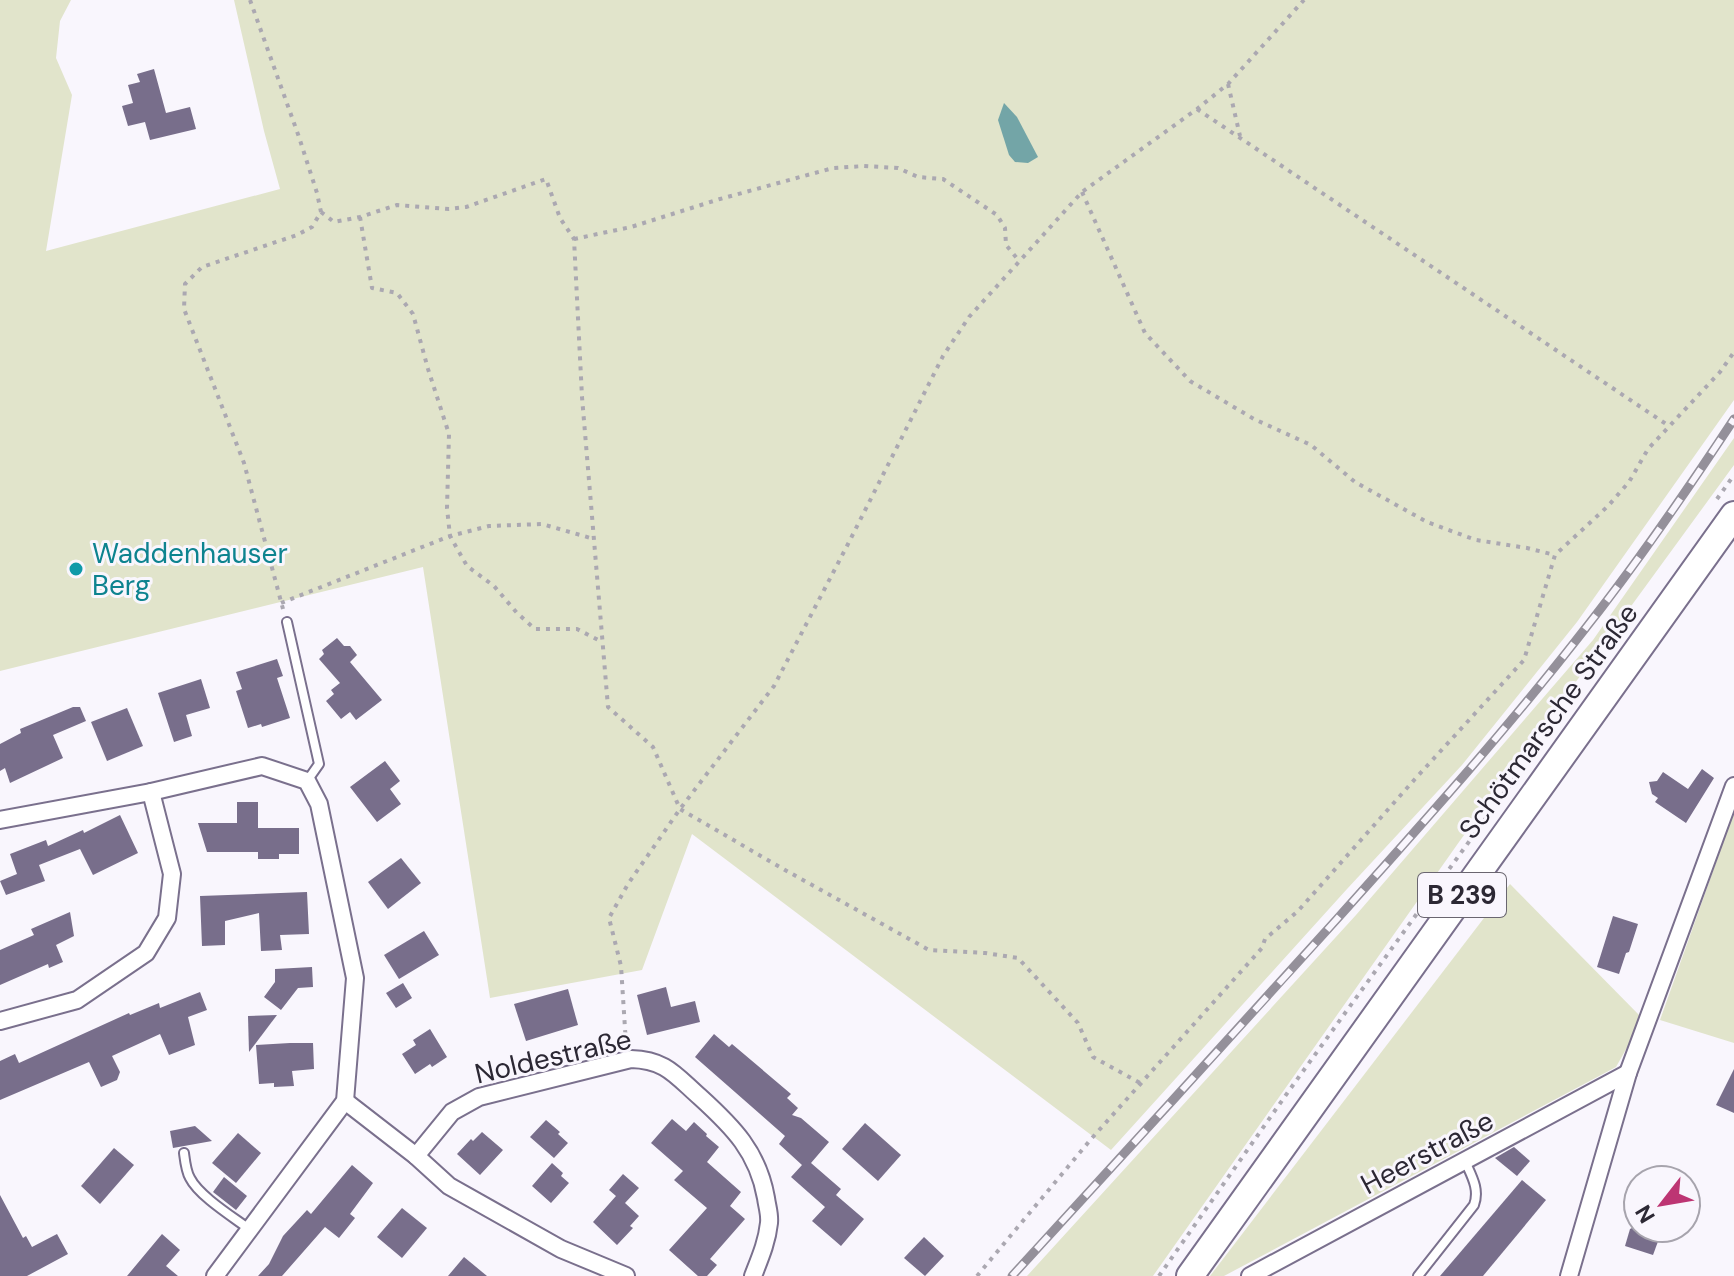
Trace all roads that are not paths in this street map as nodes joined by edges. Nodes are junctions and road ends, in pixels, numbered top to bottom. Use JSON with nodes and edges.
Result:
{"nodes":[{"id":1,"x":1723,"y":510,"type":"edge"},
{"id":2,"x":287,"y":622,"type":"road end"},
{"id":3,"x":307,"y":781,"type":"junction"},
{"id":4,"x":1734,"y":786,"type":"edge"},
{"id":5,"x":151,"y":792,"type":"junction"},
{"id":6,"x":0,"y":820,"type":"edge"},
{"id":7,"x":0,"y":1021,"type":"edge"},
{"id":8,"x":1628,"y":1073,"type":"junction"},
{"id":9,"x":345,"y":1101,"type":"junction"},
{"id":10,"x":184,"y":1153,"type":"dead end"},
{"id":11,"x":416,"y":1156,"type":"junction"},
{"id":12,"x":1465,"y":1161,"type":"junction"},
{"id":13,"x":250,"y":1229,"type":"junction"},
{"id":14,"x":215,"y":1276,"type":"edge"},
{"id":15,"x":626,"y":1276,"type":"edge"},
{"id":16,"x":753,"y":1276,"type":"edge"},
{"id":17,"x":1190,"y":1276,"type":"edge"},
{"id":18,"x":1250,"y":1276,"type":"edge"},
{"id":19,"x":1418,"y":1276,"type":"edge"},
{"id":20,"x":1569,"y":1276,"type":"edge"}],
"edges":[{"from":1,"to":17,"type":"main road","name":"Schötmarsche Straße","number":"B 239"},
{"from":2,"to":3,"type":"lane"},
{"from":3,"to":5,"type":"street"},
{"from":3,"to":9,"type":"street"},
{"from":4,"to":8,"type":"street"},
{"from":5,"to":6,"type":"street"},
{"from":5,"to":7,"type":"street"},
{"from":8,"to":12,"type":"street","name":"Heerstraße"},
{"from":8,"to":20,"type":"street"},
{"from":9,"to":11,"type":"street"},
{"from":9,"to":13,"type":"street"},
{"from":10,"to":13,"type":"lane"},
{"from":11,"to":15,"type":"street"},
{"from":11,"to":16,"type":"street","name":"Noldestraße"},
{"from":12,"to":18,"type":"street","name":"Heerstraße"},
{"from":12,"to":19,"type":"lane"},
{"from":13,"to":14,"type":"street"}]}
